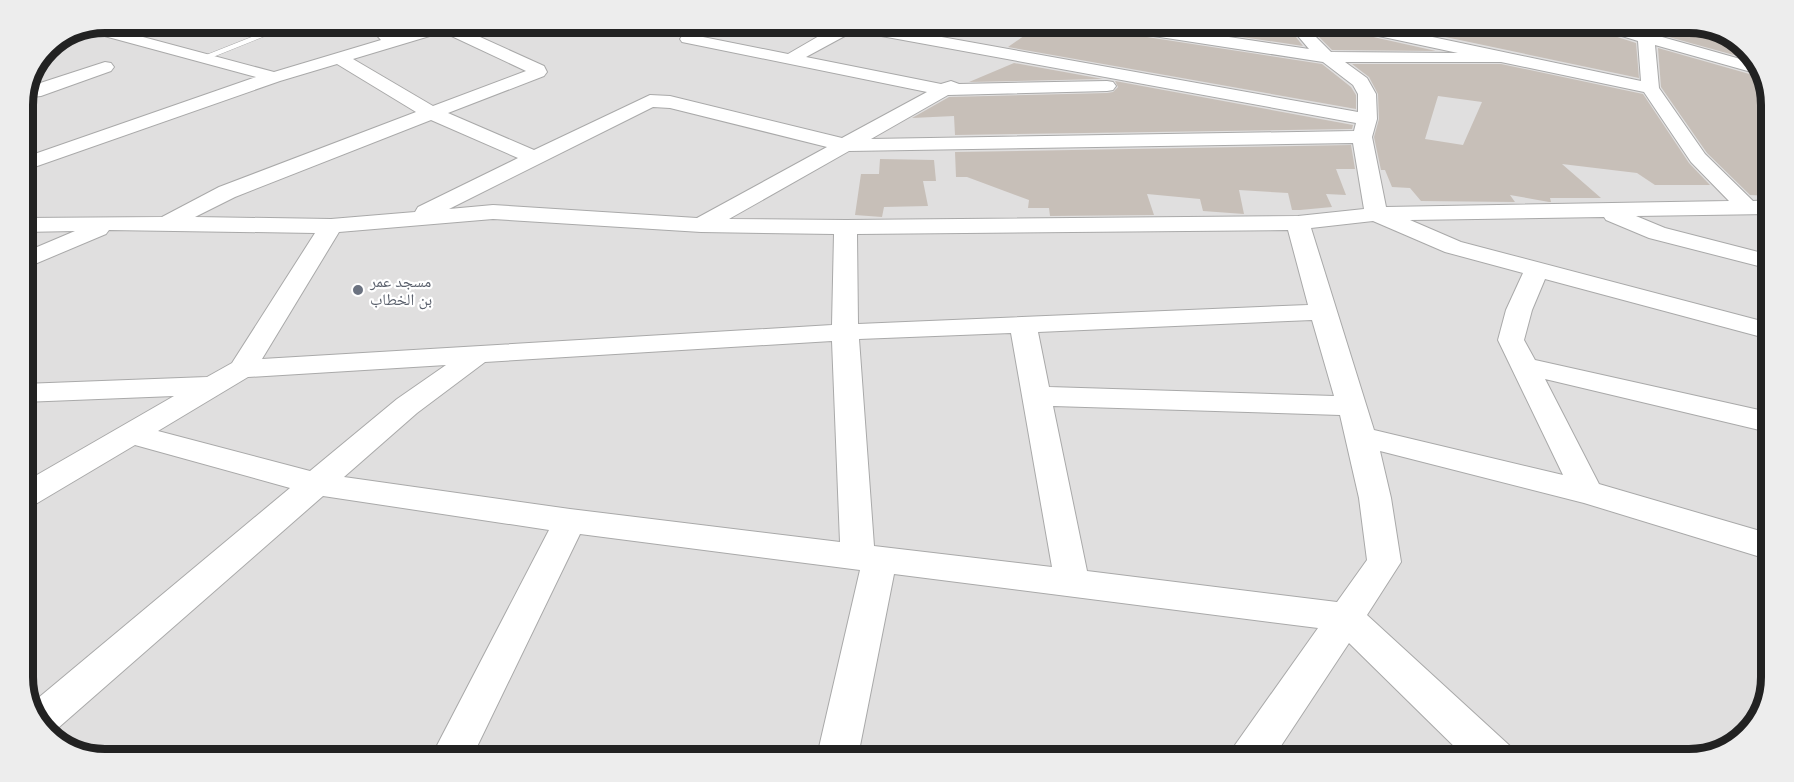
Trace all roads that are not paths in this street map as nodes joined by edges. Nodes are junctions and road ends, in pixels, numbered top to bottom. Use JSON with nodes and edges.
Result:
{"nodes":[{"id":1,"x":115,"y":33,"type":"edge"},
{"id":2,"x":263,"y":33,"type":"edge"},
{"id":3,"x":383,"y":33,"type":"edge"},
{"id":4,"x":424,"y":33,"type":"edge"},
{"id":5,"x":464,"y":33,"type":"edge"},
{"id":6,"x":837,"y":33,"type":"edge"},
{"id":7,"x":886,"y":33,"type":"edge"},
{"id":8,"x":1167,"y":33,"type":"edge"},
{"id":9,"x":1306,"y":33,"type":"edge"},
{"id":10,"x":1386,"y":33,"type":"edge"},
{"id":11,"x":1648,"y":33,"type":"edge"},
{"id":12,"x":1652,"y":33,"type":"edge"},
{"id":13,"x":688,"y":39,"type":"dead end"},
{"id":14,"x":393,"y":43,"type":"junction"},
{"id":15,"x":1006,"y":56,"type":"junction"},
{"id":16,"x":205,"y":57,"type":"junction"},
{"id":17,"x":1326,"y":57,"type":"junction"},
{"id":18,"x":339,"y":58,"type":"junction"},
{"id":19,"x":1496,"y":58,"type":"junction"},
{"id":20,"x":791,"y":59,"type":"junction"},
{"id":21,"x":1745,"y":59,"type":"edge"},
{"id":22,"x":105,"y":67,"type":"dead end"},
{"id":23,"x":274,"y":77,"type":"junction"},
{"id":24,"x":1170,"y":84,"type":"junction"},
{"id":25,"x":1650,"y":88,"type":"junction"},
{"id":26,"x":944,"y":90,"type":"junction"},
{"id":27,"x":34,"y":92,"type":"edge"},
{"id":28,"x":431,"y":113,"type":"junction"},
{"id":29,"x":1364,"y":128,"type":"junction"},
{"id":30,"x":845,"y":145,"type":"junction"},
{"id":31,"x":535,"y":158,"type":"junction"},
{"id":32,"x":33,"y":161,"type":"edge"},
{"id":33,"x":1747,"y":207,"type":"junction"},
{"id":34,"x":1761,"y":207,"type":"edge"},
{"id":35,"x":1606,"y":211,"type":"junction"},
{"id":36,"x":1376,"y":214,"type":"junction"},
{"id":37,"x":411,"y":219,"type":"junction"},
{"id":38,"x":1298,"y":223,"type":"junction"},
{"id":39,"x":111,"y":224,"type":"junction"},
{"id":40,"x":165,"y":224,"type":"junction"},
{"id":41,"x":33,"y":225,"type":"edge"},
{"id":42,"x":701,"y":225,"type":"junction"},
{"id":43,"x":331,"y":226,"type":"junction"},
{"id":44,"x":846,"y":227,"type":"junction"},
{"id":45,"x":33,"y":258,"type":"edge"},
{"id":46,"x":1761,"y":260,"type":"edge"},
{"id":47,"x":1537,"y":269,"type":"junction"},
{"id":48,"x":1323,"y":312,"type":"junction"},
{"id":49,"x":1023,"y":324,"type":"junction"},
{"id":50,"x":1761,"y":329,"type":"edge"},
{"id":51,"x":845,"y":332,"type":"junction"},
{"id":52,"x":479,"y":354,"type":"junction"},
{"id":53,"x":1524,"y":366,"type":"junction"},
{"id":54,"x":242,"y":369,"type":"junction"},
{"id":55,"x":214,"y":386,"type":"junction"},
{"id":56,"x":33,"y":393,"type":"edge"},
{"id":57,"x":1037,"y":396,"type":"junction"},
{"id":58,"x":1353,"y":406,"type":"junction"},
{"id":59,"x":1761,"y":420,"type":"edge"},
{"id":60,"x":131,"y":434,"type":"junction"},
{"id":61,"x":1362,"y":437,"type":"junction"},
{"id":62,"x":317,"y":484,"type":"junction"},
{"id":63,"x":33,"y":491,"type":"edge"},
{"id":64,"x":1587,"y":492,"type":"junction"},
{"id":65,"x":570,"y":521,"type":"junction"},
{"id":66,"x":1761,"y":544,"type":"edge"},
{"id":67,"x":869,"y":558,"type":"junction"},
{"id":68,"x":1072,"y":583,"type":"junction"},
{"id":69,"x":1345,"y":617,"type":"junction"},
{"id":70,"x":45,"y":716,"type":"edge"},
{"id":71,"x":455,"y":749,"type":"edge"},
{"id":72,"x":838,"y":749,"type":"edge"},
{"id":73,"x":1256,"y":749,"type":"edge"},
{"id":74,"x":1484,"y":749,"type":"edge"}],
"edges":[{"from":1,"to":16,"type":"street"},
{"from":2,"to":16,"type":"lane"},
{"from":3,"to":14,"type":"street"},
{"from":4,"to":14,"type":"street"},
{"from":5,"to":28,"type":"street"},
{"from":6,"to":20,"type":"street"},
{"from":7,"to":15,"type":"street"},
{"from":8,"to":17,"type":"street"},
{"from":9,"to":17,"type":"street"},
{"from":10,"to":19,"type":"street"},
{"from":11,"to":25,"type":"street"},
{"from":12,"to":21,"type":"street"},
{"from":13,"to":20,"type":"street"},
{"from":14,"to":18,"type":"street"},
{"from":15,"to":24,"type":"street"},
{"from":15,"to":26,"type":"street"},
{"from":16,"to":23,"type":"street"},
{"from":17,"to":19,"type":"street"},
{"from":17,"to":29,"type":"street"},
{"from":18,"to":23,"type":"street"},
{"from":18,"to":28,"type":"street"},
{"from":19,"to":25,"type":"street"},
{"from":20,"to":26,"type":"street"},
{"from":22,"to":27,"type":"street"},
{"from":23,"to":32,"type":"street"},
{"from":24,"to":26,"type":"street"},
{"from":24,"to":29,"type":"street"},
{"from":25,"to":33,"type":"street"},
{"from":26,"to":30,"type":"street"},
{"from":28,"to":31,"type":"street"},
{"from":28,"to":40,"type":"street"},
{"from":29,"to":30,"type":"street"},
{"from":29,"to":36,"type":"street"},
{"from":30,"to":31,"type":"street"},
{"from":30,"to":42,"type":"street"},
{"from":31,"to":37,"type":"street"},
{"from":33,"to":34,"type":"street"},
{"from":33,"to":35,"type":"street"},
{"from":35,"to":36,"type":"street"},
{"from":35,"to":46,"type":"street"},
{"from":36,"to":38,"type":"street"},
{"from":36,"to":47,"type":"street"},
{"from":37,"to":42,"type":"street"},
{"from":37,"to":43,"type":"street"},
{"from":38,"to":44,"type":"street"},
{"from":38,"to":48,"type":"street"},
{"from":39,"to":40,"type":"street"},
{"from":39,"to":41,"type":"street"},
{"from":39,"to":45,"type":"street"},
{"from":40,"to":43,"type":"street"},
{"from":42,"to":44,"type":"street"},
{"from":43,"to":54,"type":"street"},
{"from":44,"to":51,"type":"street"},
{"from":47,"to":50,"type":"street"},
{"from":47,"to":53,"type":"street"},
{"from":48,"to":49,"type":"street"},
{"from":48,"to":58,"type":"street"},
{"from":49,"to":51,"type":"street"},
{"from":49,"to":57,"type":"street"},
{"from":51,"to":52,"type":"street"},
{"from":51,"to":67,"type":"street"},
{"from":52,"to":54,"type":"street"},
{"from":52,"to":62,"type":"street"},
{"from":53,"to":59,"type":"street"},
{"from":53,"to":64,"type":"street"},
{"from":54,"to":55,"type":"street"},
{"from":55,"to":56,"type":"street"},
{"from":55,"to":60,"type":"street"},
{"from":57,"to":58,"type":"street"},
{"from":57,"to":68,"type":"street"},
{"from":58,"to":61,"type":"street"},
{"from":60,"to":62,"type":"street"},
{"from":60,"to":63,"type":"street"},
{"from":61,"to":64,"type":"street"},
{"from":61,"to":69,"type":"street"},
{"from":62,"to":65,"type":"street"},
{"from":62,"to":70,"type":"street"},
{"from":64,"to":66,"type":"street"},
{"from":65,"to":67,"type":"street"},
{"from":65,"to":71,"type":"street"},
{"from":67,"to":68,"type":"street"},
{"from":67,"to":72,"type":"street"},
{"from":68,"to":69,"type":"street"},
{"from":69,"to":73,"type":"street"},
{"from":69,"to":74,"type":"street"}]}
